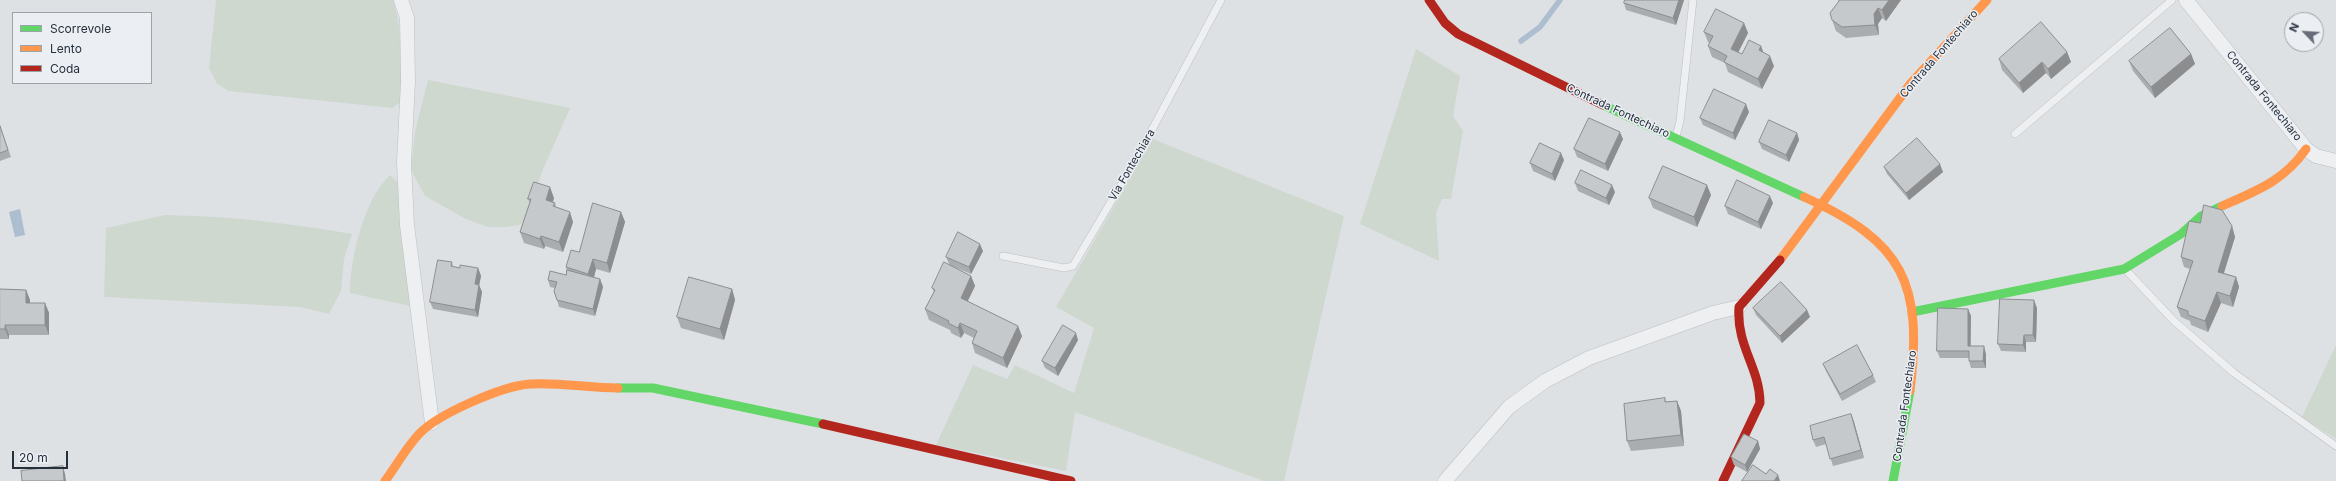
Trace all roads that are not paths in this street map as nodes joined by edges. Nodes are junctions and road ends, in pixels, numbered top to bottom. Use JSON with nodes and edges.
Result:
{"nodes":[{"id":1,"x":401,"y":0,"type":"edge"},
{"id":2,"x":1222,"y":0,"type":"edge"},
{"id":3,"x":1429,"y":0,"type":"edge"},
{"id":4,"x":1693,"y":0,"type":"edge"},
{"id":5,"x":1987,"y":0,"type":"edge"},
{"id":6,"x":2172,"y":0,"type":"edge"},
{"id":7,"x":2186,"y":0,"type":"edge"},
{"id":8,"x":2016,"y":134,"type":"dead end"},
{"id":9,"x":1675,"y":138,"type":"junction"},
{"id":10,"x":2306,"y":149,"type":"junction"},
{"id":11,"x":2336,"y":161,"type":"edge"},
{"id":12,"x":1820,"y":204,"type":"junction"},
{"id":13,"x":1003,"y":256,"type":"dead end"},
{"id":14,"x":2124,"y":269,"type":"junction"},
{"id":15,"x":1739,"y":306,"type":"junction"},
{"id":16,"x":1912,"y":312,"type":"junction"},
{"id":17,"x":432,"y":422,"type":"junction"},
{"id":18,"x":2336,"y":446,"type":"edge"},
{"id":19,"x":385,"y":481,"type":"edge"},
{"id":20,"x":1071,"y":481,"type":"edge"},
{"id":21,"x":1445,"y":481,"type":"edge"},
{"id":22,"x":1723,"y":481,"type":"edge"},
{"id":23,"x":1893,"y":481,"type":"edge"}],
"edges":[{"from":1,"to":17,"type":"street"},
{"from":2,"to":13,"type":"lane","name":"Via Fontechiara"},
{"from":3,"to":9,"type":"street","name":"Contrada Fontechiaro"},
{"from":4,"to":9,"type":"lane"},
{"from":5,"to":12,"type":"street","name":"Contrada Fontechiaro"},
{"from":6,"to":8,"type":"lane"},
{"from":7,"to":10,"type":"street","name":"Contrada Fontechiaro"},
{"from":9,"to":12,"type":"street","name":"Contrada Fontechiaro"},
{"from":10,"to":11,"type":"street","name":"Contrada Fontechiaro"},
{"from":10,"to":14,"type":"street"},
{"from":12,"to":15,"type":"street"},
{"from":12,"to":16,"type":"street","name":"Contrada Fontechiaro"},
{"from":14,"to":16,"type":"street"},
{"from":14,"to":18,"type":"lane"},
{"from":15,"to":21,"type":"street"},
{"from":15,"to":22,"type":"street"},
{"from":16,"to":23,"type":"street","name":"Contrada Fontechiaro"},
{"from":17,"to":19,"type":"street"},
{"from":17,"to":20,"type":"street"}]}
